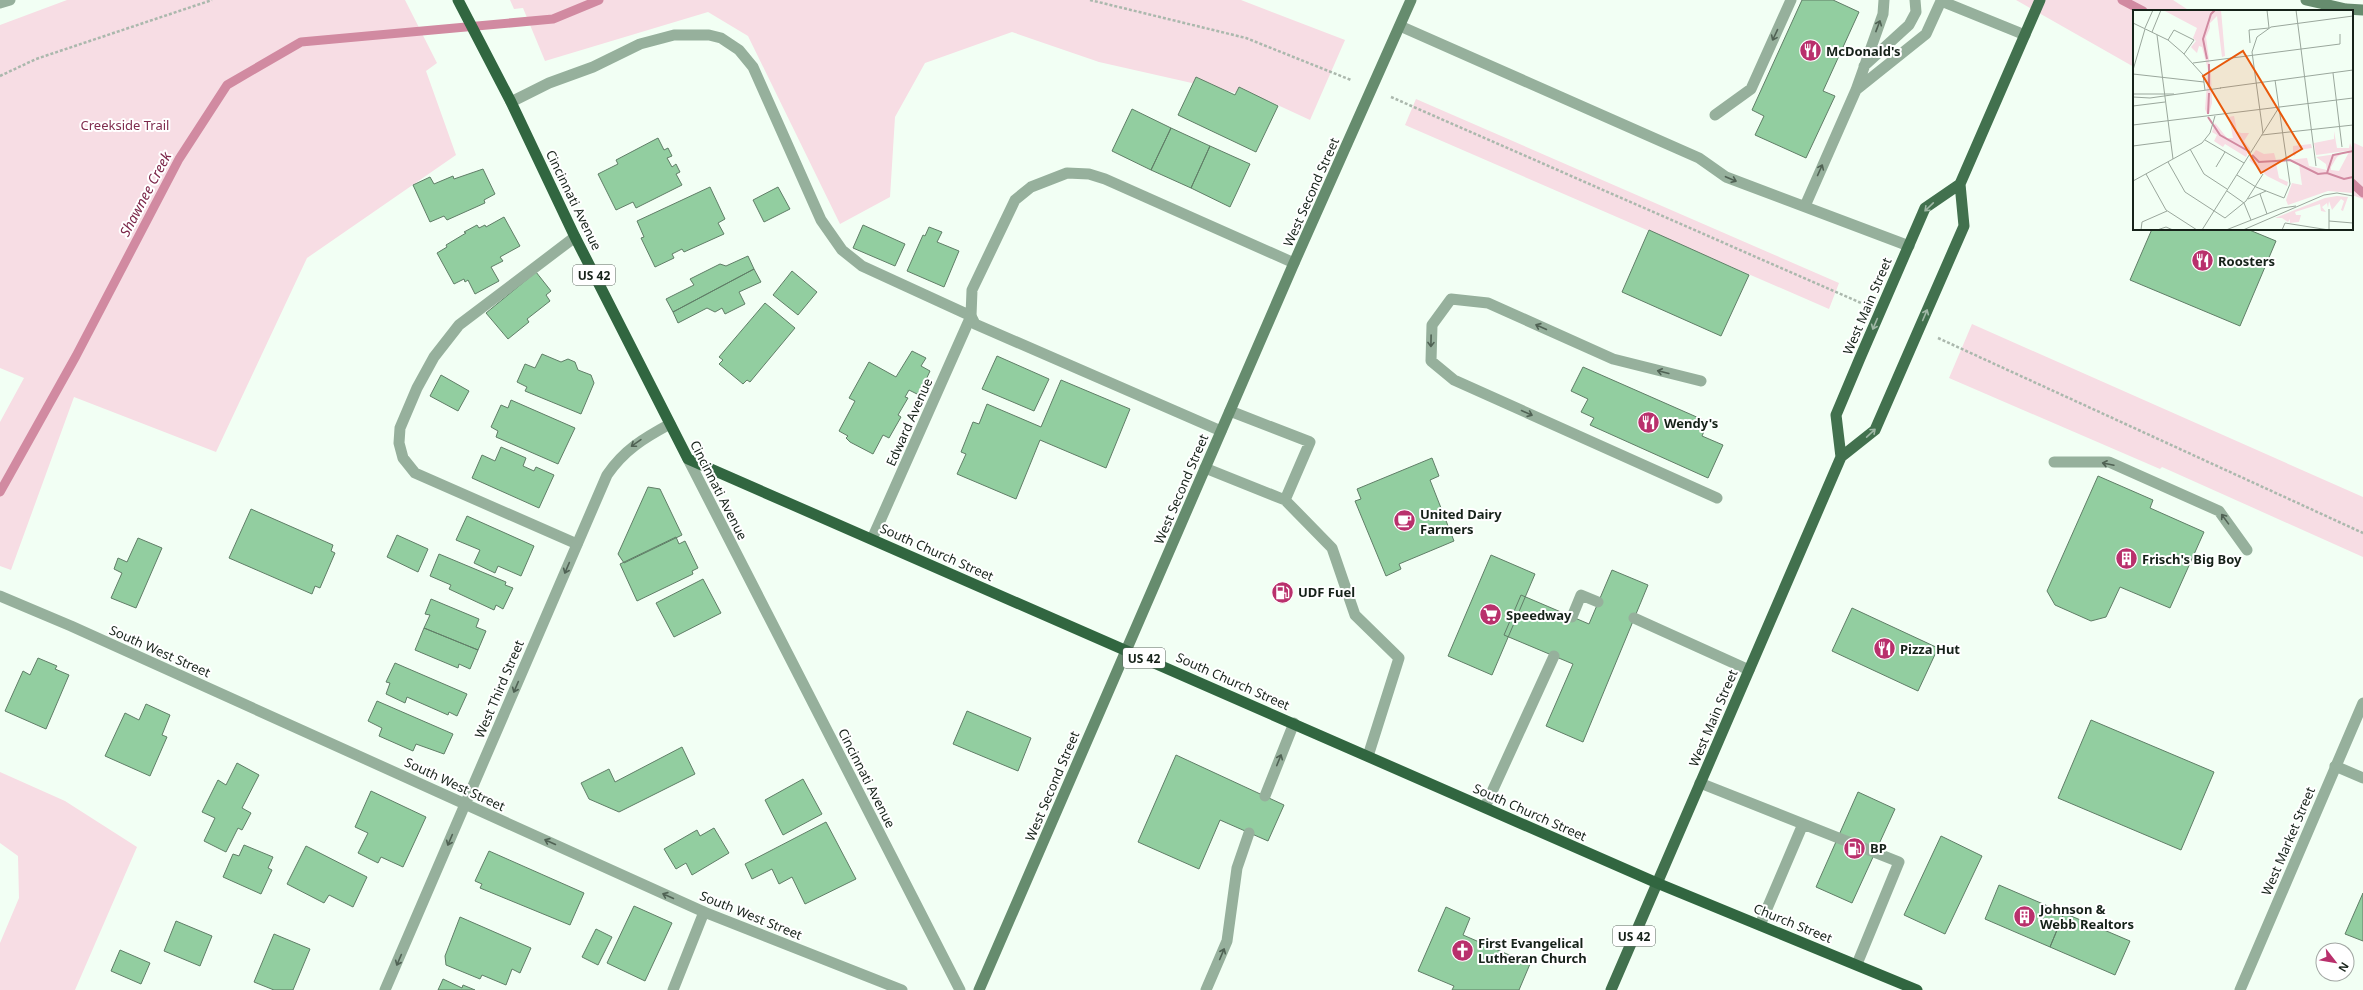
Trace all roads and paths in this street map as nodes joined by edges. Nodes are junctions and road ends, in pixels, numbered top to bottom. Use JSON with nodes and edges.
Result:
{"nodes":[{"id":1,"x":10,"y":0,"type":"edge"},
{"id":2,"x":212,"y":0,"type":"edge"},
{"id":3,"x":458,"y":0,"type":"edge"},
{"id":4,"x":1090,"y":0,"type":"edge"},
{"id":5,"x":1411,"y":0,"type":"edge"},
{"id":6,"x":1791,"y":0,"type":"edge"},
{"id":7,"x":1884,"y":0,"type":"edge"},
{"id":8,"x":1915,"y":0,"type":"edge"},
{"id":9,"x":2040,"y":0,"type":"edge"},
{"id":10,"x":2306,"y":0,"type":"edge"},
{"id":11,"x":0,"y":3,"type":"edge"},
{"id":12,"x":2363,"y":10,"type":"edge"},
{"id":13,"x":1400,"y":26,"type":"junction"},
{"id":14,"x":2025,"y":35,"type":"junction"},
{"id":15,"x":1862,"y":67,"type":"junction"},
{"id":16,"x":0,"y":76,"type":"edge"},
{"id":17,"x":1373,"y":89,"type":"junction"},
{"id":18,"x":1856,"y":90,"type":"junction"},
{"id":19,"x":511,"y":102,"type":"junction"},
{"id":20,"x":1715,"y":116,"type":"dead end"},
{"id":21,"x":1960,"y":184,"type":"junction"},
{"id":22,"x":1805,"y":206,"type":"junction"},
{"id":23,"x":575,"y":237,"type":"junction"},
{"id":24,"x":1909,"y":246,"type":"junction"},
{"id":25,"x":1294,"y":264,"type":"junction"},
{"id":26,"x":1880,"y":311,"type":"junction"},
{"id":27,"x":971,"y":316,"type":"junction"},
{"id":28,"x":1919,"y":329,"type":"junction"},
{"id":29,"x":1701,"y":381,"type":"dead end"},
{"id":30,"x":1230,"y":411,"type":"junction"},
{"id":31,"x":670,"y":424,"type":"junction"},
{"id":32,"x":1221,"y":431,"type":"junction"},
{"id":33,"x":1841,"y":458,"type":"junction"},
{"id":34,"x":688,"y":459,"type":"junction"},
{"id":35,"x":2054,"y":462,"type":"dead end"},
{"id":36,"x":1205,"y":468,"type":"junction"},
{"id":37,"x":1717,"y":498,"type":"dead end"},
{"id":38,"x":1285,"y":500,"type":"junction"},
{"id":39,"x":2363,"y":533,"type":"edge"},
{"id":40,"x":872,"y":539,"type":"junction"},
{"id":41,"x":577,"y":544,"type":"junction"},
{"id":42,"x":2247,"y":550,"type":"dead end"},
{"id":43,"x":0,"y":596,"type":"edge"},
{"id":44,"x":1598,"y":602,"type":"dead end"},
{"id":45,"x":1572,"y":617,"type":"dead end"},
{"id":46,"x":1634,"y":618,"type":"dead end"},
{"id":47,"x":1126,"y":650,"type":"junction"},
{"id":48,"x":1554,"y":656,"type":"dead end"},
{"id":49,"x":1748,"y":670,"type":"junction"},
{"id":50,"x":2363,"y":703,"type":"edge"},
{"id":51,"x":1294,"y":723,"type":"junction"},
{"id":52,"x":1368,"y":756,"type":"junction"},
{"id":53,"x":2335,"y":766,"type":"junction"},
{"id":54,"x":2363,"y":778,"type":"edge"},
{"id":55,"x":1700,"y":783,"type":"junction"},
{"id":56,"x":1265,"y":796,"type":"dead end"},
{"id":57,"x":465,"y":804,"type":"junction"},
{"id":58,"x":1485,"y":807,"type":"junction"},
{"id":59,"x":1802,"y":824,"type":"junction"},
{"id":60,"x":1249,"y":833,"type":"dead end"},
{"id":61,"x":1657,"y":883,"type":"junction"},
{"id":62,"x":704,"y":912,"type":"junction"},
{"id":63,"x":1760,"y":924,"type":"junction"},
{"id":64,"x":1857,"y":964,"type":"junction"},
{"id":65,"x":385,"y":990,"type":"edge"},
{"id":66,"x":673,"y":990,"type":"edge"},
{"id":67,"x":902,"y":990,"type":"edge"},
{"id":68,"x":960,"y":990,"type":"edge"},
{"id":69,"x":979,"y":990,"type":"edge"},
{"id":70,"x":1206,"y":990,"type":"edge"},
{"id":71,"x":1611,"y":990,"type":"edge"},
{"id":72,"x":1917,"y":990,"type":"edge"},
{"id":73,"x":2240,"y":990,"type":"edge"}],
"edges":[{"from":1,"to":11,"type":"street"},
{"from":2,"to":16,"type":"path"},
{"from":3,"to":19,"type":"highway","name":"Cincinnati Avenue","number":"US 42"},
{"from":4,"to":17,"type":"path"},
{"from":5,"to":13,"type":"main road","name":"West Second Street"},
{"from":6,"to":20,"type":"street","one_way":true},
{"from":15,"to":7,"type":"street","one_way":true},
{"from":8,"to":15,"type":"street"},
{"from":9,"to":14,"type":"main road","name":"West Main Street"},
{"from":10,"to":12,"type":"main road"},
{"from":13,"to":17,"type":"main road","name":"West Second Street"},
{"from":13,"to":22,"type":"street","one_way":true},
{"from":14,"to":18,"type":"street"},
{"from":14,"to":21,"type":"main road","name":"West Main Street"},
{"from":15,"to":18,"type":"street"},
{"from":17,"to":25,"type":"main road","name":"West Second Street"},
{"from":17,"to":26,"type":"path"},
{"from":22,"to":18,"type":"street","one_way":true},
{"from":19,"to":23,"type":"highway","name":"Cincinnati Avenue","number":"US 42"},
{"from":19,"to":27,"type":"street"},
{"from":21,"to":24,"type":"main road","name":"West Main Street","one_way":true},
{"from":28,"to":21,"type":"main road","name":"West Main Street","one_way":true},
{"from":22,"to":24,"type":"street"},
{"from":23,"to":31,"type":"highway","name":"Cincinnati Avenue","number":"US 42"},
{"from":23,"to":41,"type":"street"},
{"from":24,"to":26,"type":"main road","name":"West Main Street"},
{"from":25,"to":27,"type":"street"},
{"from":25,"to":30,"type":"main road","name":"West Second Street"},
{"from":26,"to":33,"type":"main road","name":"West Main Street","one_way":true},
{"from":27,"to":32,"type":"street"},
{"from":27,"to":40,"type":"street","name":"Edward Avenue"},
{"from":33,"to":28,"type":"main road","name":"West Main Street","one_way":true},
{"from":28,"to":39,"type":"path"},
{"from":29,"to":37,"type":"street","one_way":true},
{"from":30,"to":32,"type":"main road","name":"West Second Street"},
{"from":30,"to":38,"type":"street"},
{"from":31,"to":34,"type":"highway","name":"Cincinnati Avenue","number":"US 42"},
{"from":31,"to":41,"type":"street","name":"West Third Street","one_way":true},
{"from":32,"to":36,"type":"main road","name":"West Second Street"},
{"from":33,"to":49,"type":"main road","name":"West Main Street"},
{"from":34,"to":40,"type":"highway","name":"South Church Street","number":"US 42"},
{"from":34,"to":68,"type":"street","name":"Cincinnati Avenue"},
{"from":42,"to":35,"type":"street","one_way":true},
{"from":36,"to":38,"type":"street"},
{"from":36,"to":47,"type":"main road","name":"West Second Street"},
{"from":38,"to":52,"type":"street"},
{"from":40,"to":47,"type":"highway","name":"South Church Street","number":"US 42"},
{"from":41,"to":57,"type":"street","name":"West Third Street","one_way":true},
{"from":43,"to":57,"type":"street","name":"South West Street"},
{"from":44,"to":45,"type":"street"},
{"from":46,"to":49,"type":"street"},
{"from":47,"to":51,"type":"highway","name":"South Church Street","number":"US 42"},
{"from":47,"to":69,"type":"main road","name":"West Second Street"},
{"from":48,"to":58,"type":"street"},
{"from":49,"to":55,"type":"main road","name":"West Main Street"},
{"from":50,"to":53,"type":"street","name":"West Market Street"},
{"from":51,"to":52,"type":"highway","name":"South Church Street","number":"US 42"},
{"from":56,"to":51,"type":"street","one_way":true},
{"from":52,"to":58,"type":"highway","name":"South Church Street","number":"US 42"},
{"from":53,"to":54,"type":"street"},
{"from":53,"to":73,"type":"street","name":"West Market Street"},
{"from":55,"to":59,"type":"street"},
{"from":55,"to":61,"type":"main road","name":"West Main Street"},
{"from":62,"to":57,"type":"street","name":"South West Street","one_way":true},
{"from":57,"to":65,"type":"street","name":"West Third Street","one_way":true},
{"from":58,"to":61,"type":"highway","name":"South Church Street","number":"US 42"},
{"from":59,"to":63,"type":"street"},
{"from":59,"to":64,"type":"street"},
{"from":70,"to":60,"type":"street","one_way":true},
{"from":61,"to":63,"type":"highway","name":"Church Street"},
{"from":61,"to":71,"type":"main road","name":"West Main Street","number":"US 42"},
{"from":62,"to":66,"type":"street"},
{"from":62,"to":67,"type":"street","name":"South West Street"},
{"from":63,"to":64,"type":"highway","name":"Church Street"},
{"from":64,"to":72,"type":"highway","name":"Church Street"}]}
